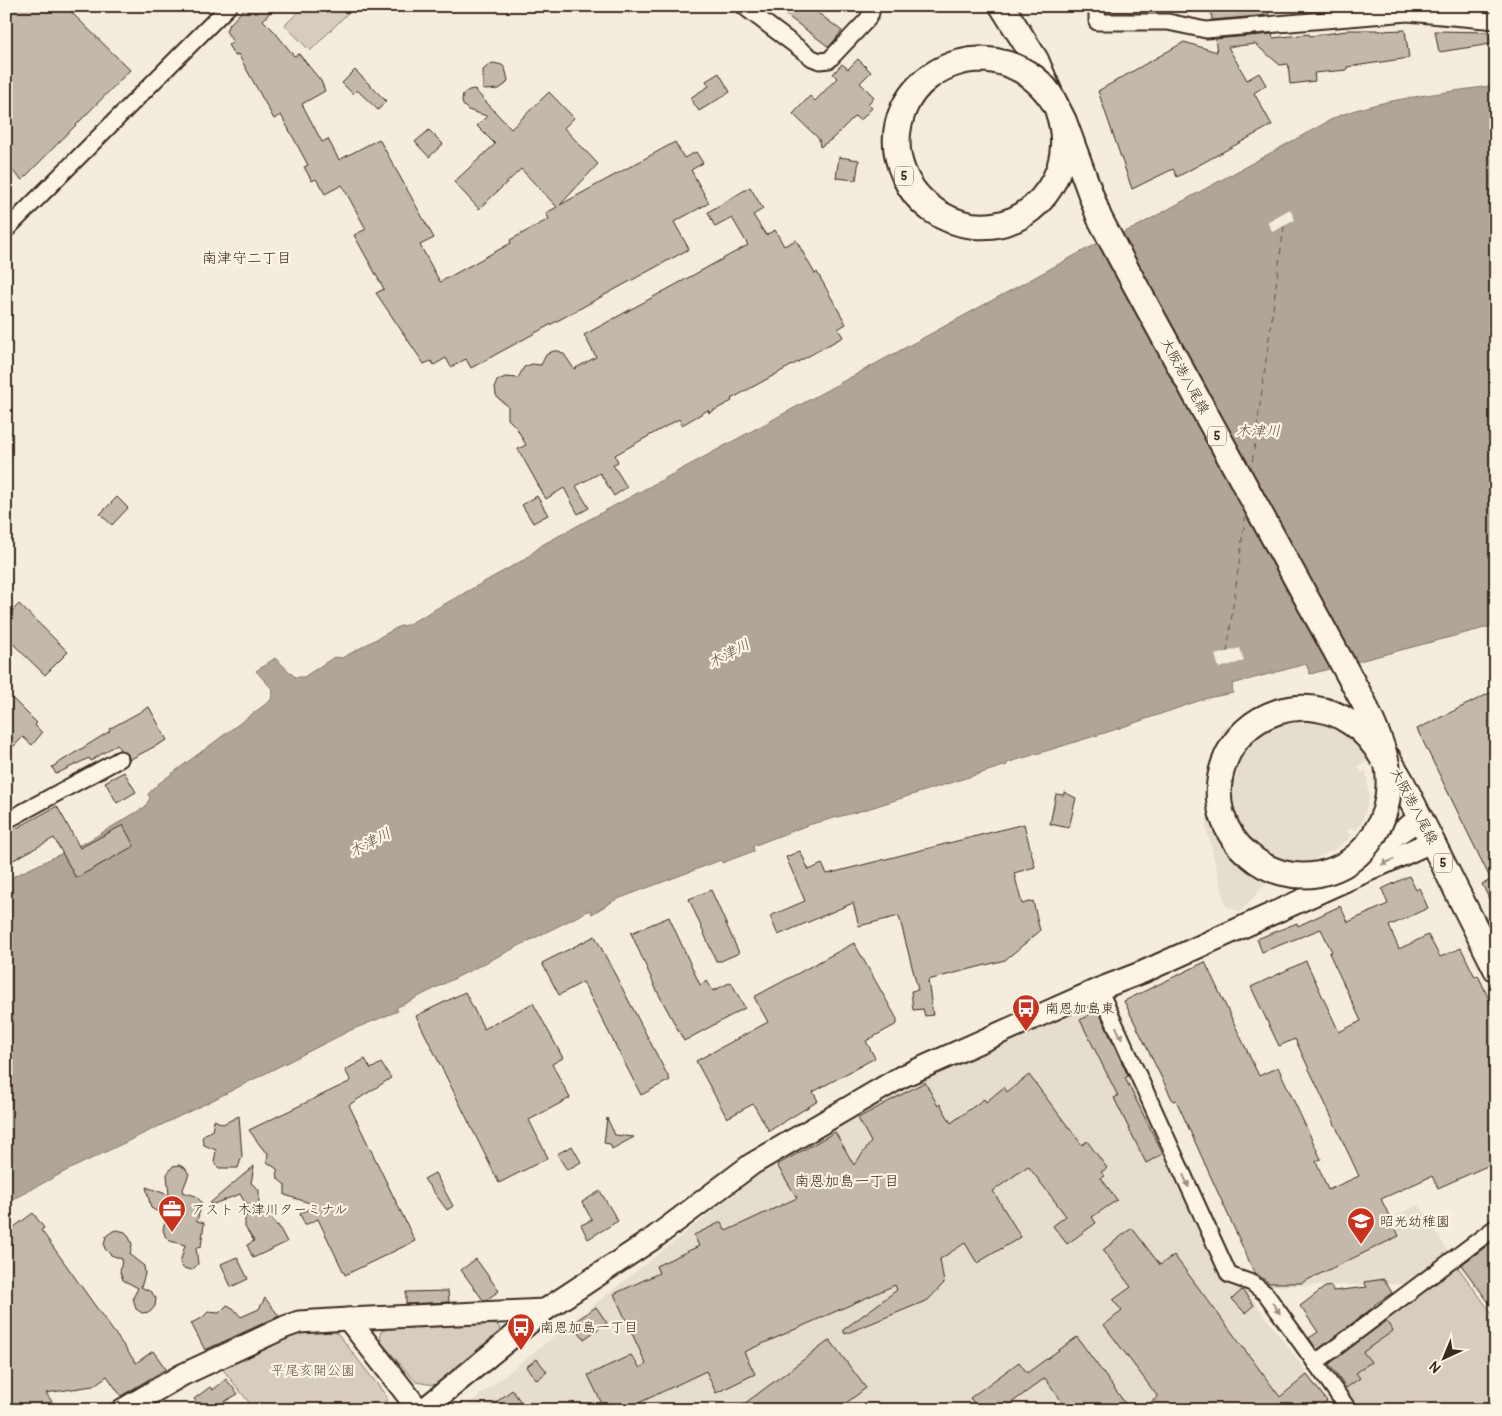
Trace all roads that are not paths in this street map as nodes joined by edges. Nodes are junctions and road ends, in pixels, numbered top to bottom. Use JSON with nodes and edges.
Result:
{"nodes":[{"id":1,"x":229,"y":6,"type":"edge"},
{"id":2,"x":743,"y":6,"type":"edge"},
{"id":3,"x":870,"y":6,"type":"edge"},
{"id":4,"x":1002,"y":6,"type":"edge"},
{"id":5,"x":1097,"y":6,"type":"edge"},
{"id":6,"x":1496,"y":21,"type":"edge"},
{"id":7,"x":6,"y":230,"type":"edge"},
{"id":8,"x":120,"y":759,"type":"dead end"},
{"id":9,"x":1421,"y":818,"type":"junction"},
{"id":10,"x":6,"y":821,"type":"edge"},
{"id":11,"x":1433,"y":842,"type":"junction"},
{"id":12,"x":1279,"y":911,"type":"junction"},
{"id":13,"x":1496,"y":969,"type":"edge"},
{"id":14,"x":1099,"y":989,"type":"junction"},
{"id":15,"x":1496,"y":1228,"type":"edge"},
{"id":16,"x":545,"y":1310,"type":"junction"},
{"id":17,"x":348,"y":1318,"type":"junction"},
{"id":18,"x":1316,"y":1363,"type":"junction"},
{"id":19,"x":122,"y":1410,"type":"edge"},
{"id":20,"x":418,"y":1410,"type":"edge"},
{"id":21,"x":423,"y":1410,"type":"edge"},
{"id":22,"x":1349,"y":1410,"type":"edge"}],
"edges":[{"from":1,"to":7,"type":"street"},
{"from":2,"to":3,"type":"street"},
{"from":4,"to":9,"type":"main road","name":"大阪港八尾線","number":"5","bridge":true},
{"from":5,"to":6,"type":"street"},
{"from":8,"to":10,"type":"street"},
{"from":9,"to":11,"type":"main road","name":"大阪港八尾線","number":"5"},
{"from":9,"to":12,"type":"street"},
{"from":11,"to":12,"type":"street","one_way":true},
{"from":11,"to":13,"type":"main road","name":"大阪港八尾線","number":"5"},
{"from":12,"to":14,"type":"street"},
{"from":14,"to":16,"type":"street"},
{"from":14,"to":18,"type":"street","one_way":true},
{"from":15,"to":18,"type":"street"},
{"from":16,"to":17,"type":"street"},
{"from":16,"to":21,"type":"street"},
{"from":17,"to":19,"type":"street"},
{"from":17,"to":20,"type":"street"},
{"from":18,"to":22,"type":"street"}]}
